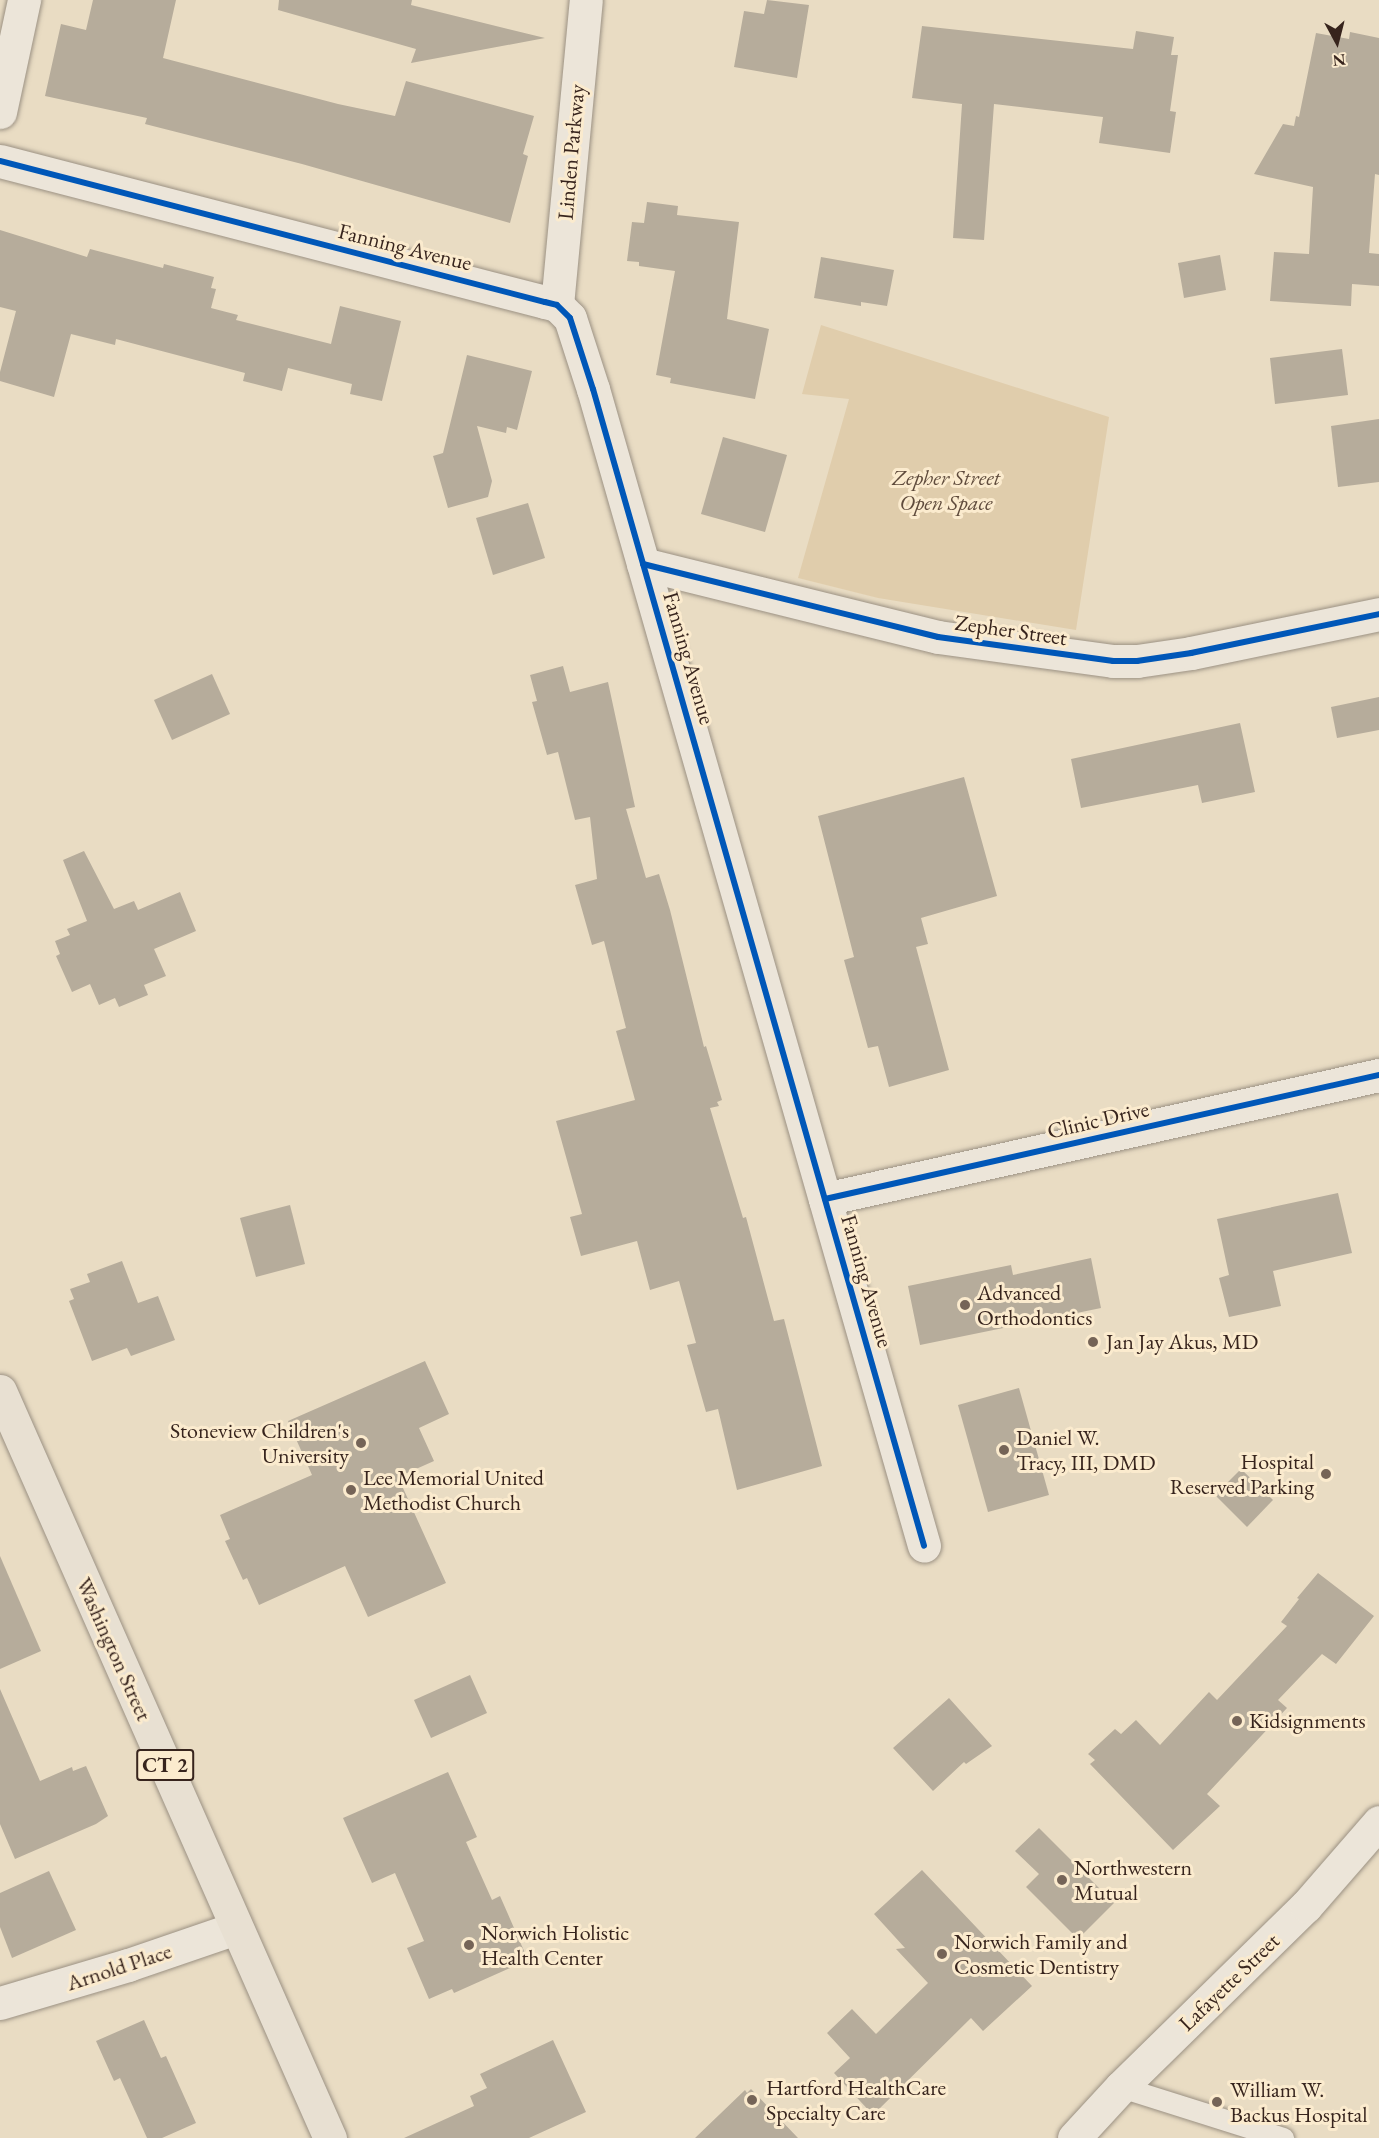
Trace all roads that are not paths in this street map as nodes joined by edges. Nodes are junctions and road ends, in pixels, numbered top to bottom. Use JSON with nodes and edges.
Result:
{"nodes":[{"id":1,"x":24,"y":0,"type":"edge"},
{"id":2,"x":586,"y":0,"type":"edge"},
{"id":3,"x":0,"y":112,"type":"edge"},
{"id":4,"x":0,"y":161,"type":"edge"},
{"id":5,"x":557,"y":305,"type":"junction"},
{"id":6,"x":643,"y":564,"type":"junction"},
{"id":7,"x":1379,"y":614,"type":"edge"},
{"id":8,"x":1379,"y":1075,"type":"edge"},
{"id":9,"x":825,"y":1199,"type":"junction"},
{"id":10,"x":2,"y":1399,"type":"edge"},
{"id":11,"x":924,"y":1546,"type":"dead end"},
{"id":12,"x":1379,"y":1822,"type":"edge"},
{"id":13,"x":236,"y":1928,"type":"junction"},
{"id":14,"x":0,"y":2003,"type":"edge"},
{"id":15,"x":1121,"y":2087,"type":"junction"},
{"id":16,"x":330,"y":2138,"type":"edge"},
{"id":17,"x":1074,"y":2138,"type":"edge"},
{"id":18,"x":1283,"y":2138,"type":"edge"}],
"edges":[{"from":1,"to":3,"type":"street"},
{"from":2,"to":5,"type":"street","name":"Linden Parkway"},
{"from":4,"to":5,"type":"street","name":"Fanning Avenue"},
{"from":5,"to":6,"type":"street","name":"Fanning Avenue"},
{"from":6,"to":7,"type":"street","name":"Zepher Street"},
{"from":6,"to":9,"type":"street","name":"Fanning Avenue"},
{"from":8,"to":9,"type":"street","name":"Clinic Drive"},
{"from":9,"to":11,"type":"street","name":"Fanning Avenue"},
{"from":10,"to":13,"type":"highway","name":"Washington Street","number":"CT 2"},
{"from":12,"to":15,"type":"street","name":"Lafayette Street"},
{"from":13,"to":14,"type":"street","name":"Arnold Place"},
{"from":13,"to":16,"type":"highway","name":"Washington Street","number":"CT 2"},
{"from":15,"to":17,"type":"street","name":"Lafayette Street"},
{"from":15,"to":18,"type":"lane"}]}
